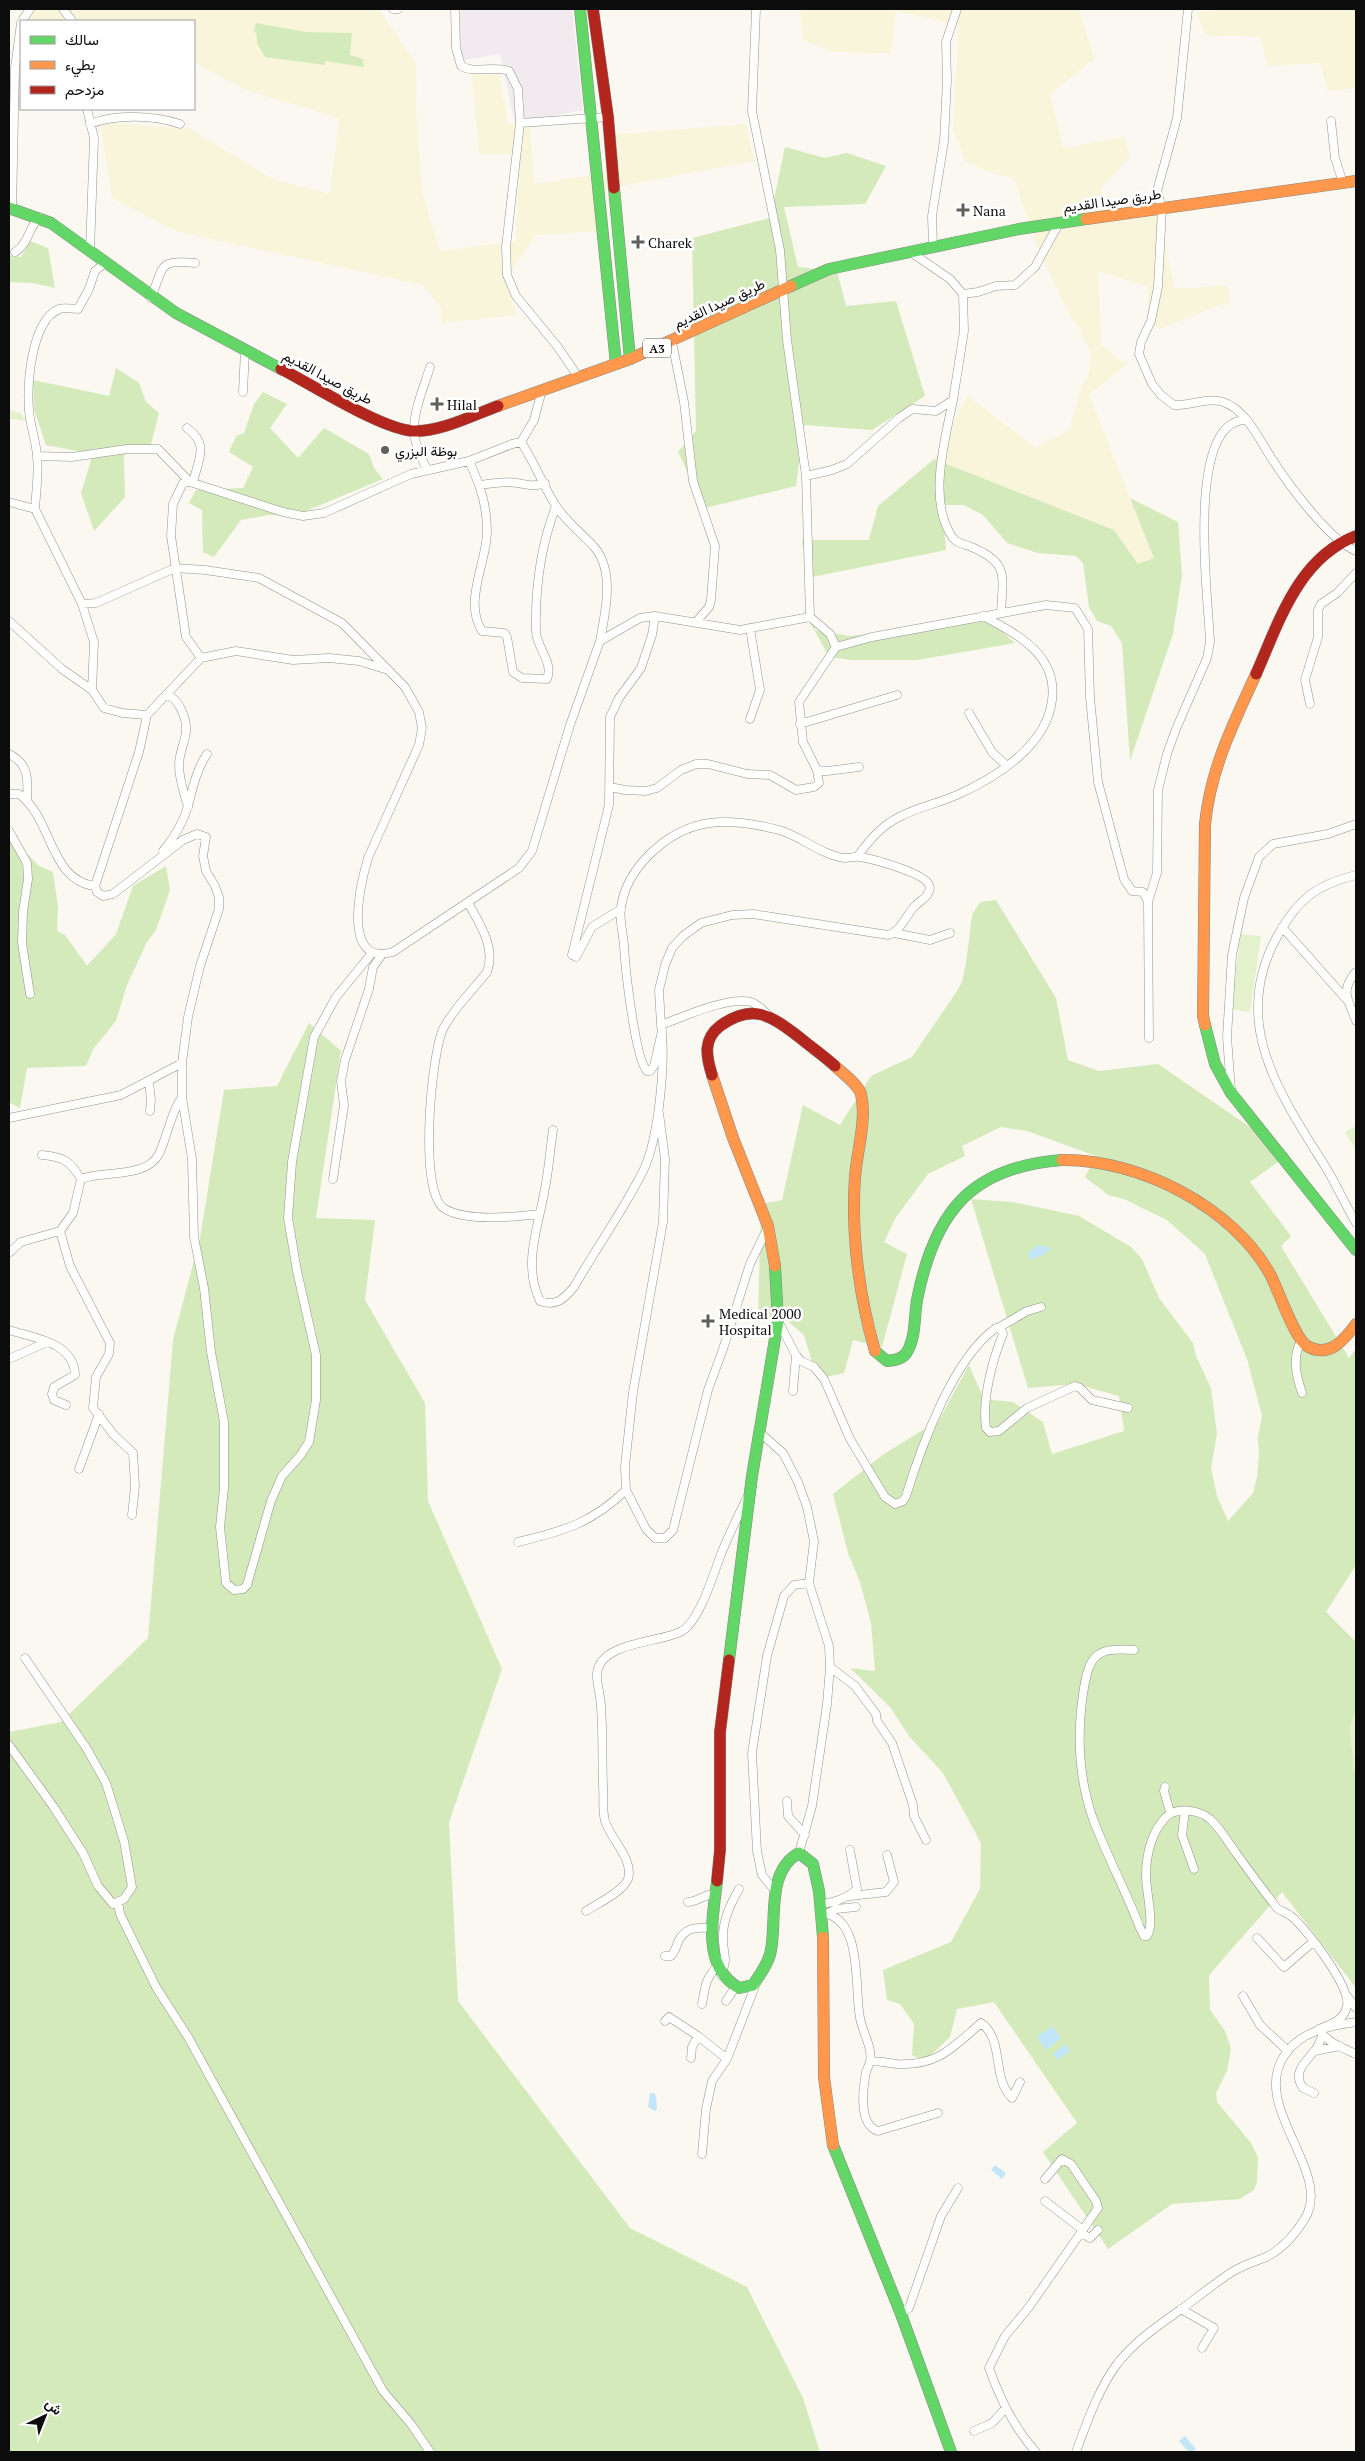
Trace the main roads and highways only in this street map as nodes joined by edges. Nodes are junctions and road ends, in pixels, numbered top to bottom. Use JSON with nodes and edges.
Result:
{"nodes":[{"id":1,"x":580,"y":9,"type":"edge"},
{"id":2,"x":594,"y":9,"type":"edge"},
{"id":3,"x":1356,"y":181,"type":"edge"},
{"id":4,"x":10,"y":208,"type":"edge"},
{"id":5,"x":630,"y":359,"type":"junction"},
{"id":6,"x":616,"y":364,"type":"junction"},
{"id":7,"x":1356,"y":536,"type":"edge"},
{"id":8,"x":1356,"y":1250,"type":"edge"},
{"id":9,"x":1356,"y":1324,"type":"edge"},
{"id":10,"x":951,"y":2452,"type":"edge"}],
"edges":[{"from":1,"to":6,"type":"main road"},
{"from":2,"to":5,"type":"main road"},
{"from":3,"to":5,"type":"main road","name":"طريق صيدا القديم","number":"A3"},
{"from":4,"to":6,"type":"main road","name":"طريق صيدا القديم","number":"A3"},
{"from":5,"to":6,"type":"main road","name":"طريق صيدا القديم","number":"A3"},
{"from":7,"to":8,"type":"main road"},
{"from":9,"to":10,"type":"main road"}]}
